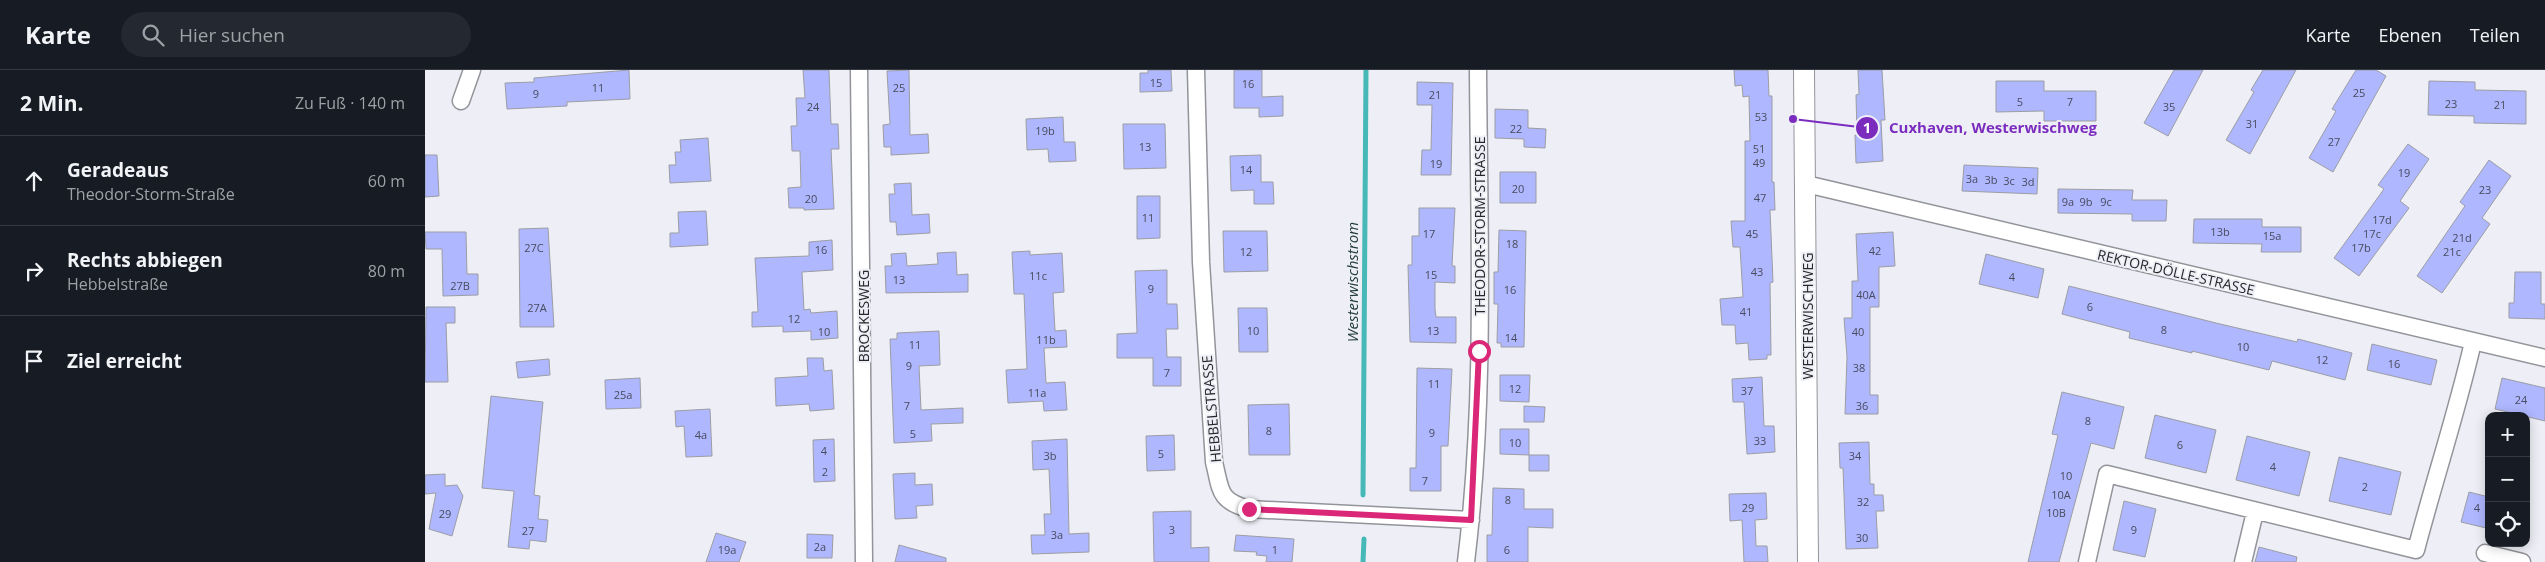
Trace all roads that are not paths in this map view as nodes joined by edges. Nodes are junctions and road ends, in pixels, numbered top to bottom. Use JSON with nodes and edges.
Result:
{"nodes":[{"id":1,"x":471,"y":70,"type":"edge"},
{"id":2,"x":859,"y":70,"type":"edge"},
{"id":3,"x":1196,"y":70,"type":"edge"},
{"id":4,"x":1478,"y":70,"type":"edge"},
{"id":5,"x":1804,"y":70,"type":"edge"},
{"id":6,"x":461,"y":101,"type":"dead end"},
{"id":7,"x":1806,"y":184,"type":"junction"},
{"id":8,"x":2473,"y":342,"type":"junction"},
{"id":9,"x":2545,"y":358,"type":"edge"},
{"id":10,"x":2255,"y":512,"type":"junction"},
{"id":11,"x":1471,"y":520,"type":"junction"},
{"id":12,"x":2485,"y":553,"type":"dead end"},
{"id":13,"x":864,"y":562,"type":"edge"},
{"id":14,"x":1466,"y":562,"type":"edge"},
{"id":15,"x":1808,"y":562,"type":"edge"},
{"id":16,"x":2087,"y":562,"type":"edge"},
{"id":17,"x":2243,"y":562,"type":"edge"},
{"id":18,"x":2522,"y":562,"type":"edge"}],
"edges":[{"from":1,"to":6,"type":"street"},
{"from":2,"to":13,"type":"street","name":"BROCKESWEG"},
{"from":3,"to":11,"type":"street","name":"HEBBELSTRASSE"},
{"from":4,"to":11,"type":"street","name":"THEODOR-STORM-STRASSE"},
{"from":5,"to":7,"type":"street","name":"WESTERWISCHWEG"},
{"from":7,"to":8,"type":"street","name":"REKTOR-DÖLLE-STRASSE"},
{"from":7,"to":15,"type":"street","name":"WESTERWISCHWEG"},
{"from":8,"to":9,"type":"street","name":"REKTOR-DÖLLE-STRASSE"},
{"from":8,"to":10,"type":"street"},
{"from":10,"to":16,"type":"street"},
{"from":10,"to":17,"type":"street"},
{"from":11,"to":14,"type":"street","name":"THEODOR-STORM-STRASSE"},
{"from":12,"to":18,"type":"street"}]}
